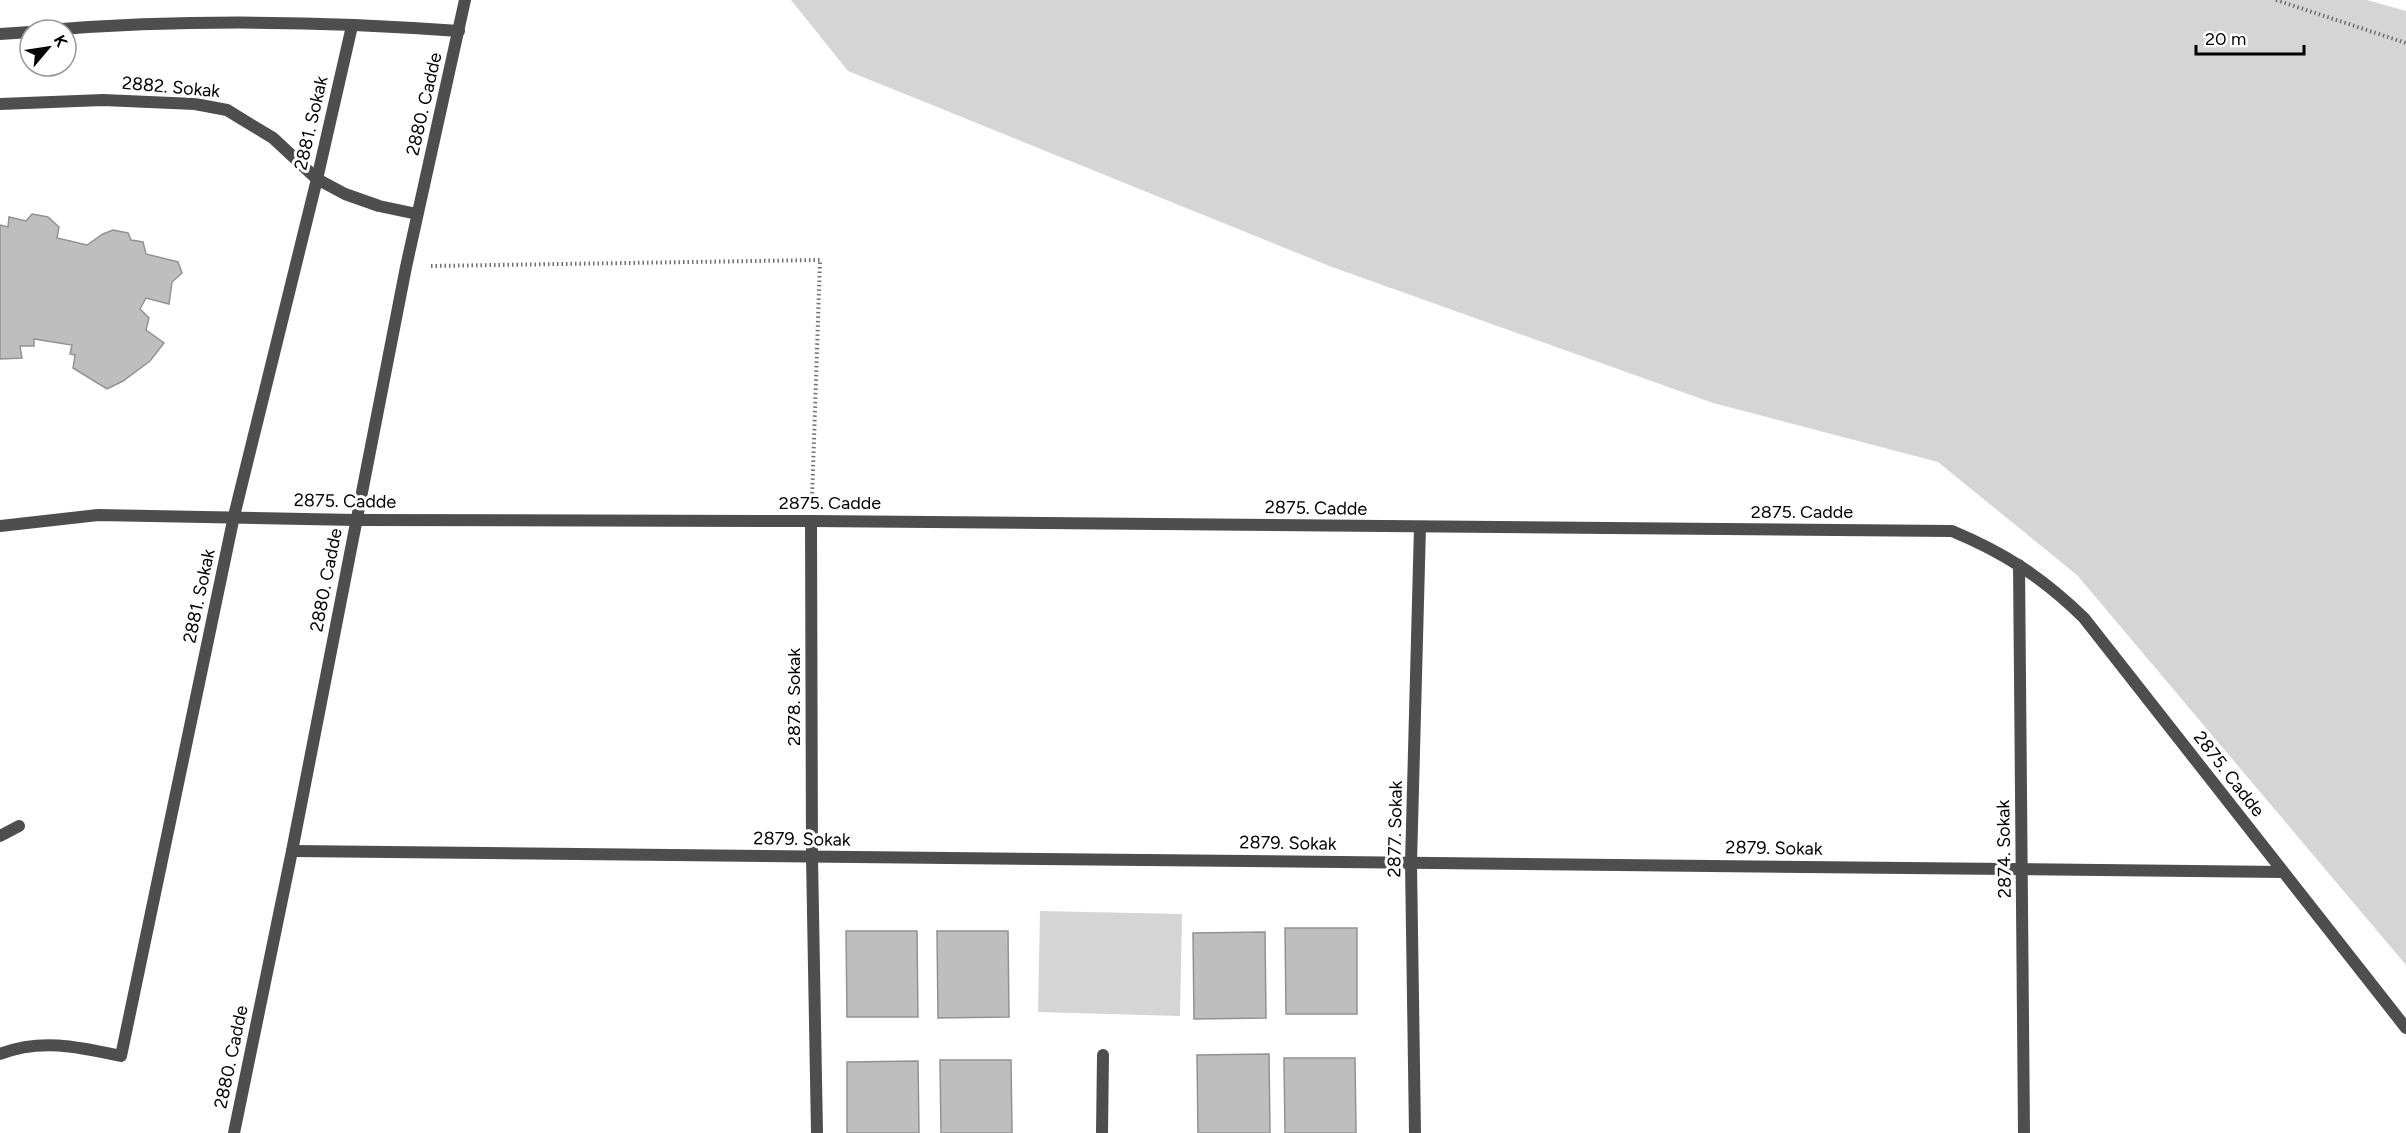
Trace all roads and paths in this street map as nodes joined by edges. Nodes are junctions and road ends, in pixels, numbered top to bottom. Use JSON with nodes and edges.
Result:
{"nodes":[{"id":1,"x":465,"y":0,"type":"edge"},
{"id":2,"x":2276,"y":0,"type":"edge"},
{"id":3,"x":352,"y":26,"type":"junction"},
{"id":4,"x":78,"y":29,"type":"edge"},
{"id":5,"x":459,"y":31,"type":"junction"},
{"id":6,"x":18,"y":33,"type":"edge"},
{"id":7,"x":0,"y":34,"type":"edge"},
{"id":8,"x":2406,"y":43,"type":"edge"},
{"id":9,"x":0,"y":104,"type":"edge"},
{"id":10,"x":317,"y":179,"type":"junction"},
{"id":11,"x":417,"y":214,"type":"junction"},
{"id":12,"x":406,"y":267,"type":"junction"},
{"id":13,"x":234,"y":516,"type":"junction"},
{"id":14,"x":356,"y":520,"type":"junction"},
{"id":15,"x":812,"y":521,"type":"junction"},
{"id":16,"x":0,"y":526,"type":"edge"},
{"id":17,"x":1420,"y":527,"type":"junction"},
{"id":18,"x":2019,"y":565,"type":"junction"},
{"id":19,"x":19,"y":826,"type":"dead end"},
{"id":20,"x":0,"y":836,"type":"edge"},
{"id":21,"x":292,"y":851,"type":"junction"},
{"id":22,"x":812,"y":857,"type":"junction"},
{"id":23,"x":1412,"y":863,"type":"junction"},
{"id":24,"x":2022,"y":869,"type":"junction"},
{"id":25,"x":2283,"y":872,"type":"junction"},
{"id":26,"x":2406,"y":1028,"type":"edge"},
{"id":27,"x":0,"y":1054,"type":"edge"},
{"id":28,"x":1103,"y":1055,"type":"dead end"},
{"id":29,"x":234,"y":1133,"type":"edge"},
{"id":30,"x":817,"y":1133,"type":"edge"},
{"id":31,"x":1102,"y":1133,"type":"edge"},
{"id":32,"x":1415,"y":1133,"type":"edge"},
{"id":33,"x":2024,"y":1133,"type":"edge"}],
"edges":[{"from":1,"to":5,"type":"street","name":"2880. Cadde"},
{"from":2,"to":8,"type":"path"},
{"from":3,"to":4,"type":"street"},
{"from":3,"to":5,"type":"street"},
{"from":3,"to":10,"type":"street","name":"2881. Sokak"},
{"from":5,"to":11,"type":"street","name":"2880. Cadde"},
{"from":6,"to":7,"type":"street"},
{"from":9,"to":10,"type":"street","name":"2882. Sokak"},
{"from":10,"to":11,"type":"street","name":"2882. Sokak"},
{"from":10,"to":13,"type":"street","name":"2881. Sokak"},
{"from":11,"to":12,"type":"street","name":"2880. Cadde"},
{"from":12,"to":14,"type":"street","name":"2880. Cadde"},
{"from":12,"to":15,"type":"path"},
{"from":13,"to":14,"type":"street","name":"2875. Cadde"},
{"from":13,"to":16,"type":"street","name":"2875. Cadde"},
{"from":13,"to":27,"type":"street","name":"2881. Sokak"},
{"from":14,"to":15,"type":"street","name":"2875. Cadde"},
{"from":14,"to":21,"type":"street","name":"2880. Cadde"},
{"from":15,"to":17,"type":"street","name":"2875. Cadde"},
{"from":15,"to":22,"type":"street","name":"2878. Sokak"},
{"from":17,"to":18,"type":"street","name":"2875. Cadde"},
{"from":17,"to":23,"type":"street","name":"2877. Sokak"},
{"from":18,"to":24,"type":"street","name":"2874. Sokak"},
{"from":18,"to":25,"type":"street","name":"2875. Cadde"},
{"from":19,"to":20,"type":"street"},
{"from":21,"to":22,"type":"street","name":"2879. Sokak"},
{"from":21,"to":29,"type":"street","name":"2880. Cadde"},
{"from":22,"to":23,"type":"street","name":"2879. Sokak"},
{"from":22,"to":30,"type":"street","name":"2878. Sokak"},
{"from":23,"to":24,"type":"street","name":"2879. Sokak"},
{"from":23,"to":32,"type":"street","name":"2877. Sokak"},
{"from":24,"to":25,"type":"street","name":"2879. Sokak"},
{"from":24,"to":33,"type":"street","name":"2874. Sokak"},
{"from":25,"to":26,"type":"street","name":"2875. Cadde"},
{"from":28,"to":31,"type":"street"}]}
